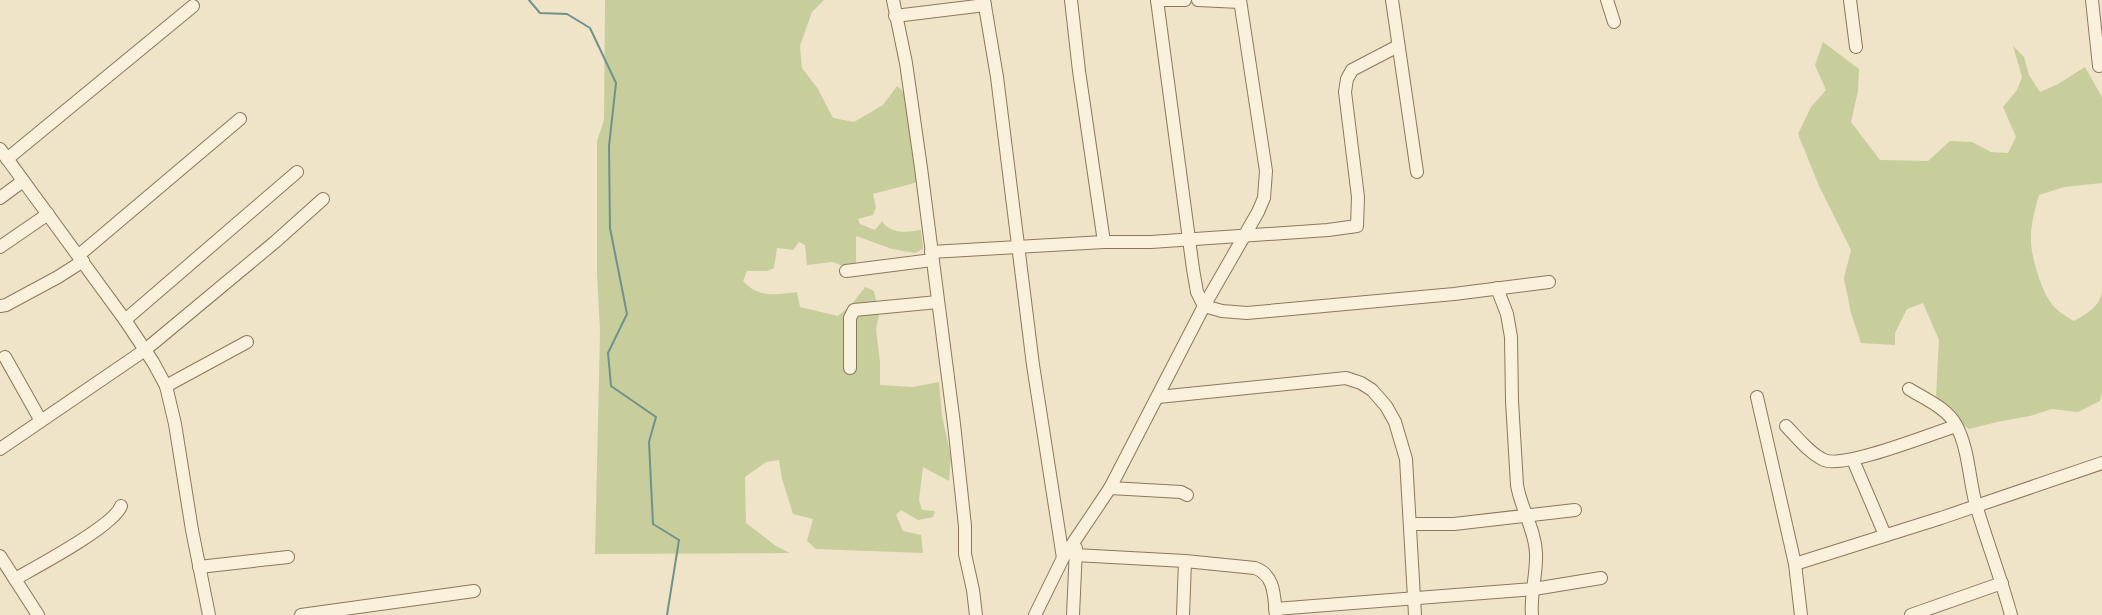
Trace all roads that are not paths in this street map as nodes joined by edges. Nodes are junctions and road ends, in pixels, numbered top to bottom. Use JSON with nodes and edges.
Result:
{"nodes":[{"id":1,"x":893,"y":0,"type":"edge"},
{"id":2,"x":1071,"y":0,"type":"edge"},
{"id":3,"x":1157,"y":0,"type":"edge"},
{"id":4,"x":1185,"y":0,"type":"edge"},
{"id":5,"x":1198,"y":0,"type":"edge"},
{"id":6,"x":1392,"y":0,"type":"edge"},
{"id":7,"x":1607,"y":0,"type":"edge"},
{"id":8,"x":1850,"y":0,"type":"edge"},
{"id":9,"x":2092,"y":0,"type":"edge"},
{"id":10,"x":1240,"y":1,"type":"edge"},
{"id":11,"x":984,"y":2,"type":"edge"},
{"id":12,"x":193,"y":6,"type":"dead end"},
{"id":13,"x":895,"y":16,"type":"junction"},
{"id":14,"x":1614,"y":22,"type":"dead end"},
{"id":15,"x":1398,"y":46,"type":"junction"},
{"id":16,"x":1856,"y":47,"type":"dead end"},
{"id":17,"x":2099,"y":66,"type":"dead end"},
{"id":18,"x":240,"y":119,"type":"dead end"},
{"id":19,"x":4,"y":154,"type":"edge"},
{"id":20,"x":297,"y":172,"type":"dead end"},
{"id":21,"x":1417,"y":172,"type":"dead end"},
{"id":22,"x":23,"y":182,"type":"junction"},
{"id":23,"x":0,"y":198,"type":"edge"},
{"id":24,"x":323,"y":199,"type":"dead end"},
{"id":25,"x":48,"y":214,"type":"junction"},
{"id":26,"x":1243,"y":236,"type":"junction"},
{"id":27,"x":1189,"y":240,"type":"junction"},
{"id":28,"x":1104,"y":242,"type":"junction"},
{"id":29,"x":1018,"y":246,"type":"junction"},
{"id":30,"x":0,"y":247,"type":"edge"},
{"id":31,"x":931,"y":256,"type":"junction"},
{"id":32,"x":81,"y":258,"type":"junction"},
{"id":33,"x":846,"y":271,"type":"dead end"},
{"id":34,"x":1549,"y":282,"type":"dead end"},
{"id":35,"x":1497,"y":288,"type":"junction"},
{"id":36,"x":938,"y":302,"type":"junction"},
{"id":37,"x":0,"y":306,"type":"edge"},
{"id":38,"x":1204,"y":306,"type":"junction"},
{"id":39,"x":125,"y":320,"type":"junction"},
{"id":40,"x":247,"y":342,"type":"dead end"},
{"id":41,"x":145,"y":350,"type":"junction"},
{"id":42,"x":5,"y":357,"type":"dead end"},
{"id":43,"x":850,"y":368,"type":"dead end"},
{"id":44,"x":166,"y":386,"type":"junction"},
{"id":45,"x":1909,"y":389,"type":"dead end"},
{"id":46,"x":1158,"y":397,"type":"junction"},
{"id":47,"x":1756,"y":397,"type":"dead end"},
{"id":48,"x":41,"y":421,"type":"junction"},
{"id":49,"x":1786,"y":426,"type":"dead end"},
{"id":50,"x":1956,"y":426,"type":"junction"},
{"id":51,"x":0,"y":449,"type":"edge"},
{"id":52,"x":1853,"y":459,"type":"junction"},
{"id":53,"x":2102,"y":463,"type":"edge"},
{"id":54,"x":1110,"y":488,"type":"junction"},
{"id":55,"x":1187,"y":495,"type":"dead end"},
{"id":56,"x":1519,"y":499,"type":"junction"},
{"id":57,"x":1976,"y":505,"type":"junction"},
{"id":58,"x":121,"y":506,"type":"dead end"},
{"id":59,"x":1575,"y":510,"type":"dead end"},
{"id":60,"x":1510,"y":516,"type":"junction"},
{"id":61,"x":1527,"y":516,"type":"junction"},
{"id":62,"x":1412,"y":524,"type":"junction"},
{"id":63,"x":1885,"y":535,"type":"junction"},
{"id":64,"x":0,"y":556,"type":"edge"},
{"id":65,"x":288,"y":557,"type":"dead end"},
{"id":66,"x":1069,"y":557,"type":"junction"},
{"id":67,"x":1185,"y":561,"type":"junction"},
{"id":68,"x":1795,"y":564,"type":"junction"},
{"id":69,"x":199,"y":567,"type":"junction"},
{"id":70,"x":15,"y":579,"type":"junction"},
{"id":71,"x":1601,"y":579,"type":"dead end"},
{"id":72,"x":2002,"y":583,"type":"junction"},
{"id":73,"x":1534,"y":589,"type":"junction"},
{"id":74,"x":474,"y":591,"type":"dead end"},
{"id":75,"x":1415,"y":597,"type":"junction"},
{"id":76,"x":1276,"y":612,"type":"edge"},
{"id":77,"x":339,"y":613,"type":"edge"},
{"id":78,"x":38,"y":615,"type":"edge"},
{"id":79,"x":208,"y":615,"type":"edge"},
{"id":80,"x":301,"y":615,"type":"edge"},
{"id":81,"x":976,"y":615,"type":"edge"},
{"id":82,"x":1035,"y":615,"type":"edge"},
{"id":83,"x":1073,"y":615,"type":"edge"},
{"id":84,"x":1183,"y":615,"type":"edge"},
{"id":85,"x":1415,"y":615,"type":"edge"},
{"id":86,"x":1532,"y":615,"type":"edge"},
{"id":87,"x":1801,"y":615,"type":"edge"},
{"id":88,"x":1911,"y":615,"type":"edge"},
{"id":89,"x":2011,"y":615,"type":"edge"}],
"edges":[{"from":1,"to":13,"type":"street"},
{"from":2,"to":28,"type":"street"},
{"from":3,"to":4,"type":"street"},
{"from":3,"to":27,"type":"street"},
{"from":5,"to":10,"type":"street"},
{"from":6,"to":15,"type":"street"},
{"from":7,"to":14,"type":"street"},
{"from":8,"to":16,"type":"street"},
{"from":9,"to":17,"type":"street"},
{"from":10,"to":26,"type":"street"},
{"from":11,"to":13,"type":"street"},
{"from":11,"to":29,"type":"street"},
{"from":12,"to":19,"type":"street"},
{"from":13,"to":31,"type":"street"},
{"from":15,"to":21,"type":"street"},
{"from":15,"to":26,"type":"street"},
{"from":18,"to":32,"type":"street"},
{"from":19,"to":22,"type":"street"},
{"from":20,"to":39,"type":"street"},
{"from":22,"to":23,"type":"street"},
{"from":22,"to":25,"type":"street"},
{"from":24,"to":41,"type":"street"},
{"from":25,"to":30,"type":"street"},
{"from":25,"to":32,"type":"street"},
{"from":26,"to":27,"type":"street"},
{"from":26,"to":38,"type":"street"},
{"from":27,"to":28,"type":"street"},
{"from":27,"to":38,"type":"street"},
{"from":28,"to":29,"type":"street"},
{"from":29,"to":31,"type":"street"},
{"from":29,"to":66,"type":"street"},
{"from":31,"to":33,"type":"street"},
{"from":31,"to":36,"type":"street"},
{"from":32,"to":37,"type":"street"},
{"from":32,"to":39,"type":"street"},
{"from":34,"to":35,"type":"street"},
{"from":35,"to":38,"type":"street"},
{"from":35,"to":56,"type":"street"},
{"from":36,"to":43,"type":"street"},
{"from":36,"to":81,"type":"street"},
{"from":38,"to":46,"type":"street"},
{"from":39,"to":41,"type":"street"},
{"from":40,"to":44,"type":"street"},
{"from":41,"to":44,"type":"street"},
{"from":41,"to":48,"type":"street"},
{"from":42,"to":48,"type":"street"},
{"from":44,"to":69,"type":"street"},
{"from":45,"to":50,"type":"street"},
{"from":46,"to":54,"type":"street"},
{"from":46,"to":62,"type":"street"},
{"from":47,"to":68,"type":"street"},
{"from":48,"to":51,"type":"street"},
{"from":49,"to":52,"type":"street"},
{"from":50,"to":52,"type":"street"},
{"from":50,"to":57,"type":"street"},
{"from":52,"to":63,"type":"street"},
{"from":53,"to":57,"type":"street"},
{"from":54,"to":55,"type":"street"},
{"from":54,"to":66,"type":"street"},
{"from":56,"to":60,"type":"street"},
{"from":56,"to":61,"type":"street"},
{"from":57,"to":63,"type":"street"},
{"from":57,"to":72,"type":"street"},
{"from":58,"to":70,"type":"street"},
{"from":59,"to":61,"type":"street"},
{"from":60,"to":61,"type":"street"},
{"from":60,"to":62,"type":"street"},
{"from":61,"to":73,"type":"street"},
{"from":62,"to":75,"type":"street"},
{"from":63,"to":68,"type":"street"},
{"from":64,"to":70,"type":"street"},
{"from":65,"to":69,"type":"street"},
{"from":66,"to":67,"type":"street"},
{"from":66,"to":82,"type":"street"},
{"from":66,"to":83,"type":"street"},
{"from":67,"to":76,"type":"street"},
{"from":67,"to":84,"type":"street"},
{"from":68,"to":87,"type":"street"},
{"from":69,"to":79,"type":"street"},
{"from":70,"to":78,"type":"street"},
{"from":71,"to":73,"type":"street"},
{"from":72,"to":88,"type":"street"},
{"from":72,"to":89,"type":"street"},
{"from":73,"to":75,"type":"street"},
{"from":73,"to":86,"type":"street"},
{"from":74,"to":77,"type":"street"},
{"from":75,"to":76,"type":"street"},
{"from":75,"to":85,"type":"street"},
{"from":77,"to":80,"type":"street"}]}
